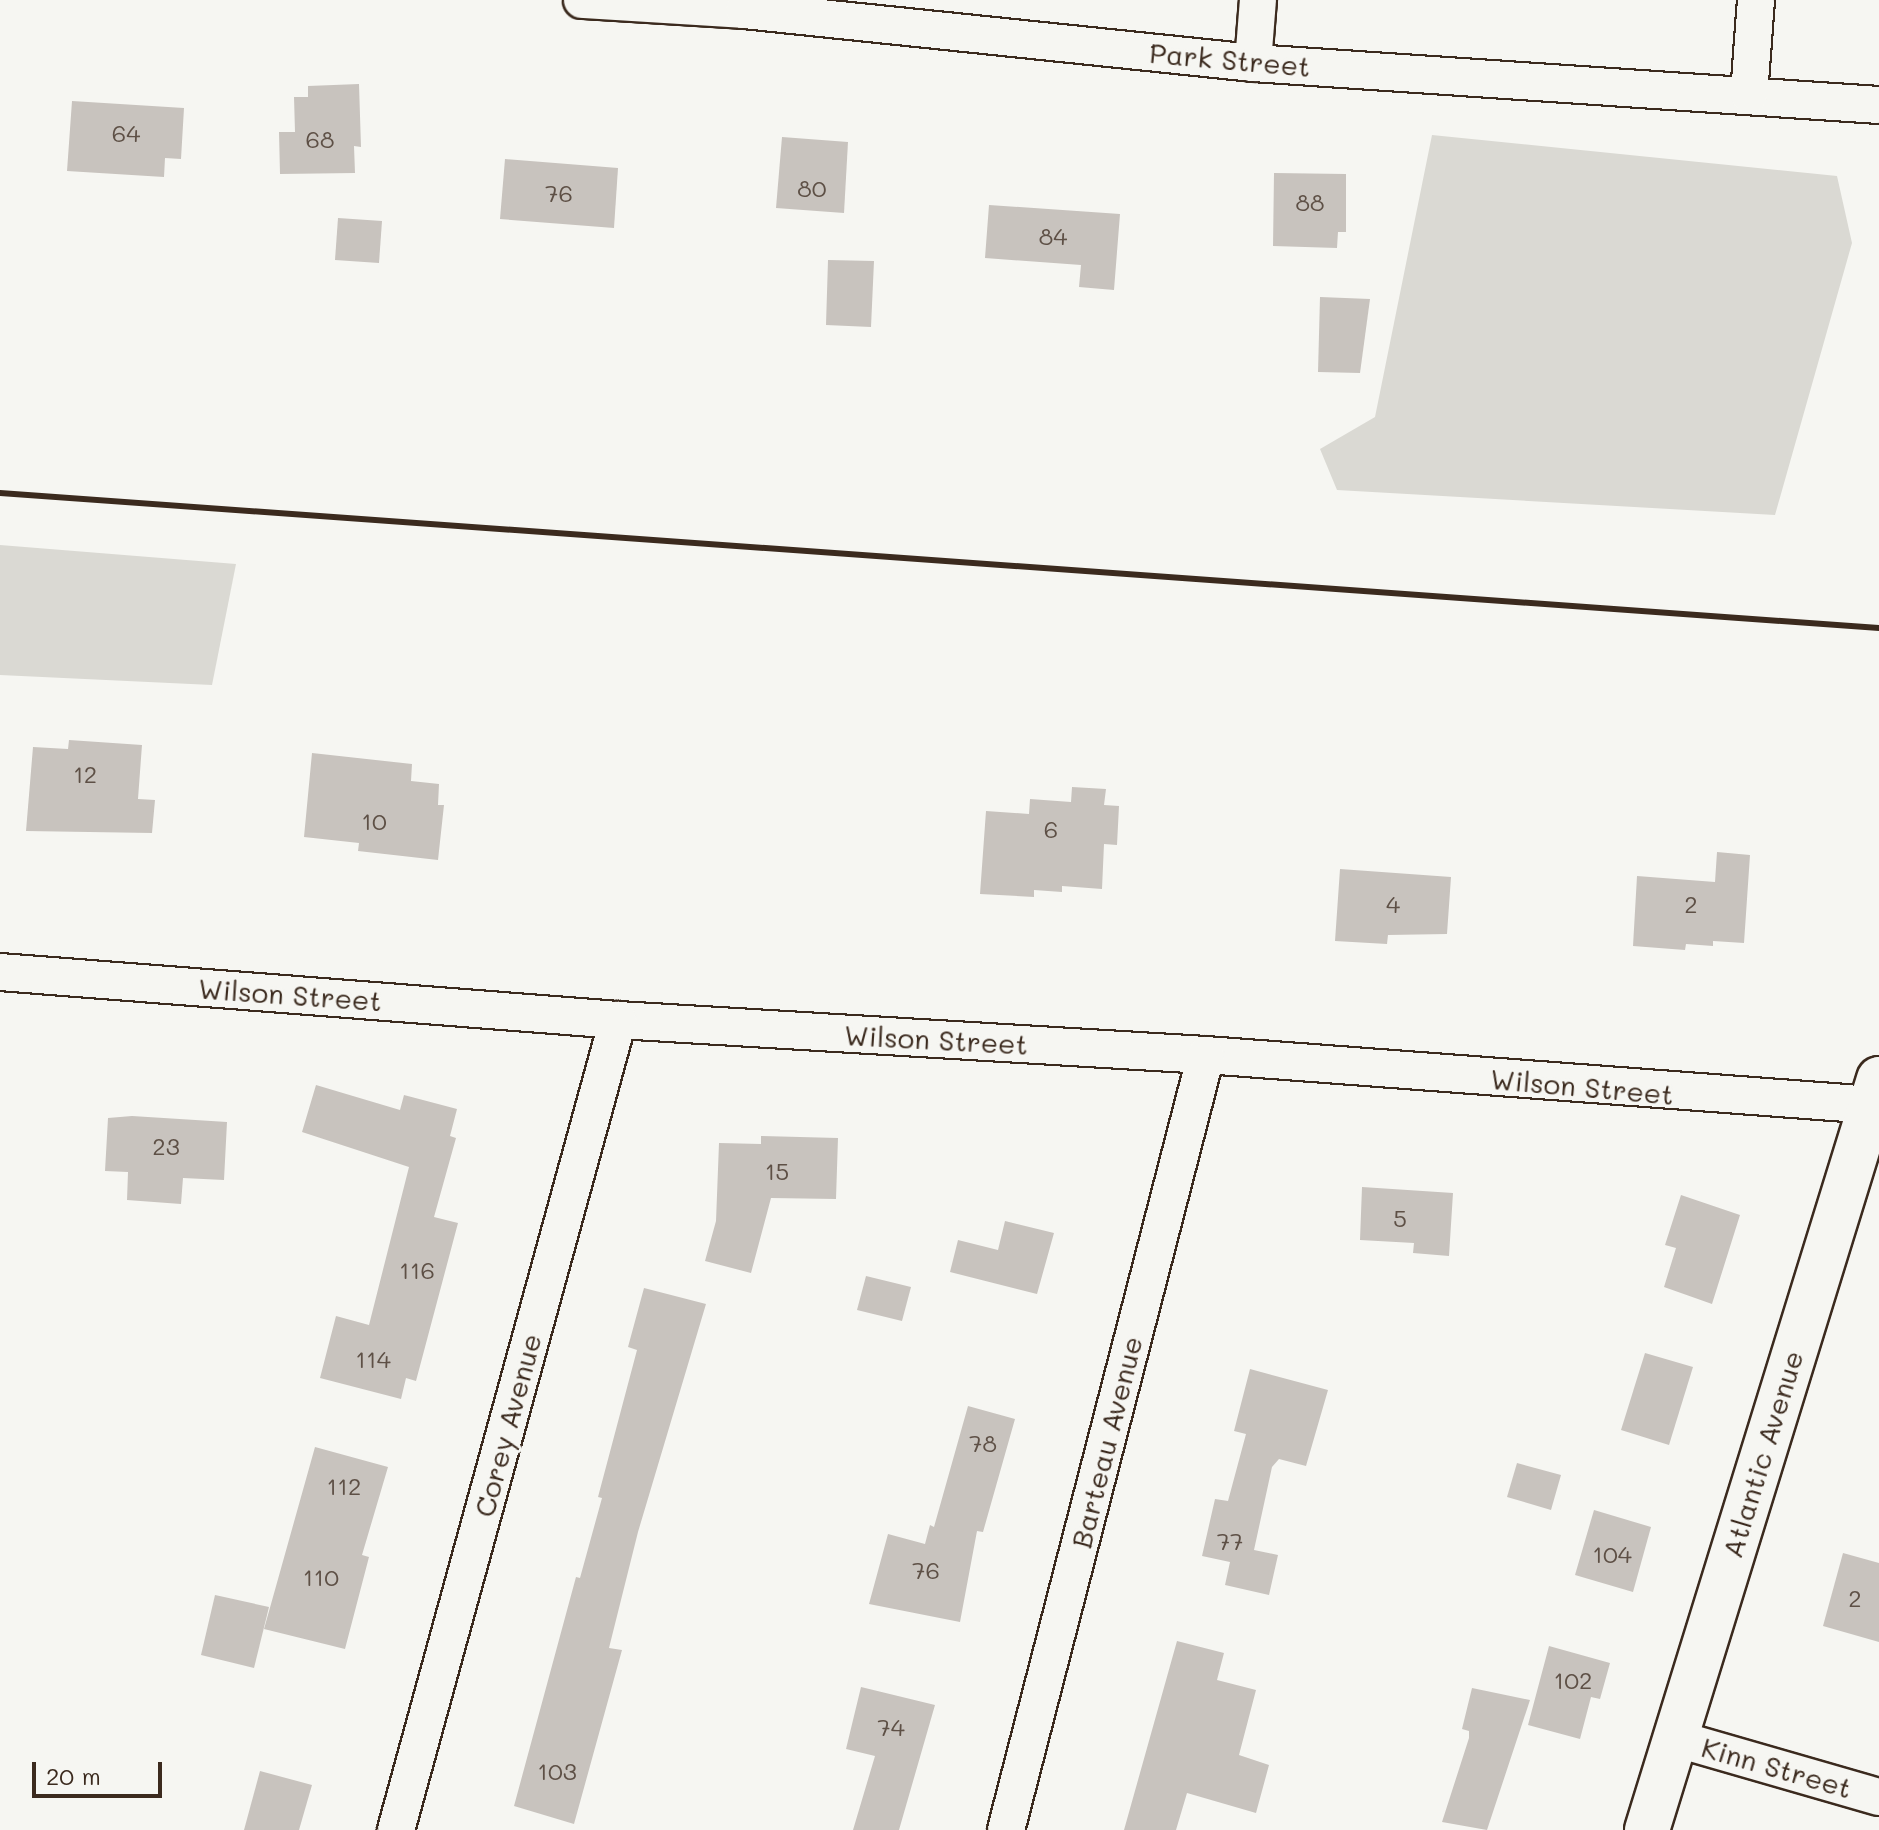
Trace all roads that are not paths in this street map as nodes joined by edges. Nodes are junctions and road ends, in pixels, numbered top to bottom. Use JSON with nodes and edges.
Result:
{"nodes":[{"id":1,"x":582,"y":0,"type":"edge"},
{"id":2,"x":1258,"y":0,"type":"edge"},
{"id":3,"x":1756,"y":0,"type":"edge"},
{"id":4,"x":744,"y":5,"type":"edge"},
{"id":5,"x":1253,"y":63,"type":"junction"},
{"id":6,"x":1749,"y":95,"type":"junction"},
{"id":7,"x":1879,"y":105,"type":"edge"},
{"id":8,"x":0,"y":972,"type":"edge"},
{"id":9,"x":618,"y":1020,"type":"junction"},
{"id":10,"x":1206,"y":1055,"type":"junction"},
{"id":11,"x":1876,"y":1092,"type":"edge"},
{"id":12,"x":1674,"y":1738,"type":"junction"},
{"id":13,"x":1879,"y":1797,"type":"edge"},
{"id":14,"x":396,"y":1830,"type":"edge"},
{"id":15,"x":1006,"y":1830,"type":"edge"},
{"id":16,"x":1647,"y":1830,"type":"edge"}],
"edges":[{"from":1,"to":4,"type":"street","name":"Park Street"},
{"from":2,"to":5,"type":"street"},
{"from":3,"to":6,"type":"street"},
{"from":4,"to":5,"type":"street","name":"Park Street"},
{"from":5,"to":6,"type":"street","name":"Park Street"},
{"from":6,"to":7,"type":"street","name":"Park Street"},
{"from":8,"to":9,"type":"street","name":"Wilson Street"},
{"from":9,"to":10,"type":"street","name":"Wilson Street"},
{"from":9,"to":14,"type":"street","name":"Corey Avenue"},
{"from":10,"to":11,"type":"street","name":"Wilson Street"},
{"from":10,"to":15,"type":"street","name":"Barteau Avenue"},
{"from":11,"to":12,"type":"street","name":"Atlantic Avenue"},
{"from":12,"to":13,"type":"street","name":"Kinn Street"},
{"from":12,"to":16,"type":"street","name":"Atlantic Avenue"}]}
